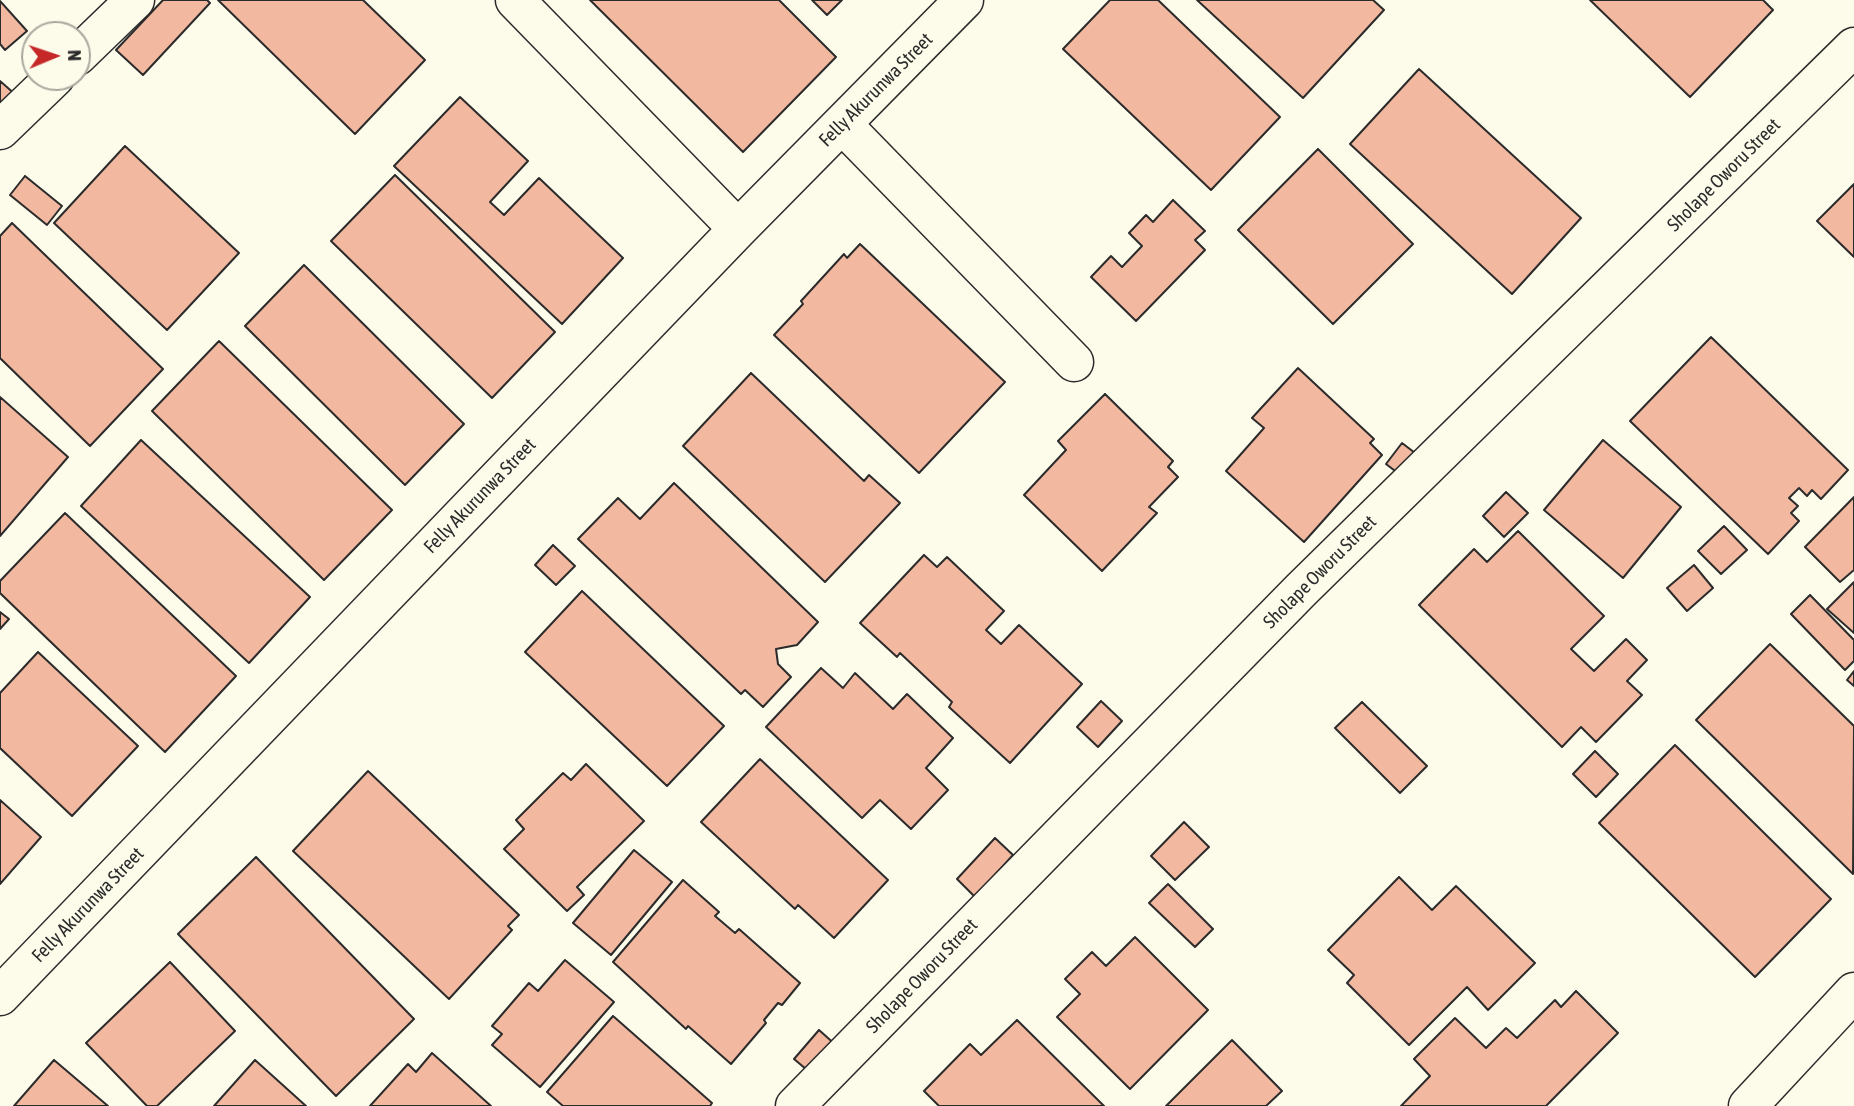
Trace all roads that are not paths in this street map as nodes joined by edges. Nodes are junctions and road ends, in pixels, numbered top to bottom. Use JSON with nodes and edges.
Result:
{"nodes":[{"id":1,"x":135,"y":0,"type":"edge"},
{"id":2,"x":515,"y":0,"type":"edge"},
{"id":3,"x":964,"y":0,"type":"edge"},
{"id":4,"x":91,"y":42,"type":"edge"},
{"id":5,"x":1854,"y":47,"type":"edge"},
{"id":6,"x":40,"y":91,"type":"edge"},
{"id":7,"x":842,"y":124,"type":"junction"},
{"id":8,"x":0,"y":130,"type":"edge"},
{"id":9,"x":738,"y":229,"type":"junction"},
{"id":10,"x":1074,"y":362,"type":"dead end"},
{"id":11,"x":1854,"y":992,"type":"edge"},
{"id":12,"x":0,"y":996,"type":"edge"},
{"id":13,"x":795,"y":1106,"type":"edge"},
{"id":14,"x":1748,"y":1106,"type":"edge"}],
"edges":[{"from":1,"to":4,"type":"street"},
{"from":2,"to":9,"type":"street"},
{"from":3,"to":7,"type":"street","name":"Felly Akurunwa Street"},
{"from":5,"to":13,"type":"street","name":"Sholape Oworu Street"},
{"from":6,"to":8,"type":"street"},
{"from":7,"to":9,"type":"street","name":"Felly Akurunwa Street"},
{"from":7,"to":10,"type":"street"},
{"from":9,"to":12,"type":"street","name":"Felly Akurunwa Street"},
{"from":11,"to":14,"type":"street"}]}
